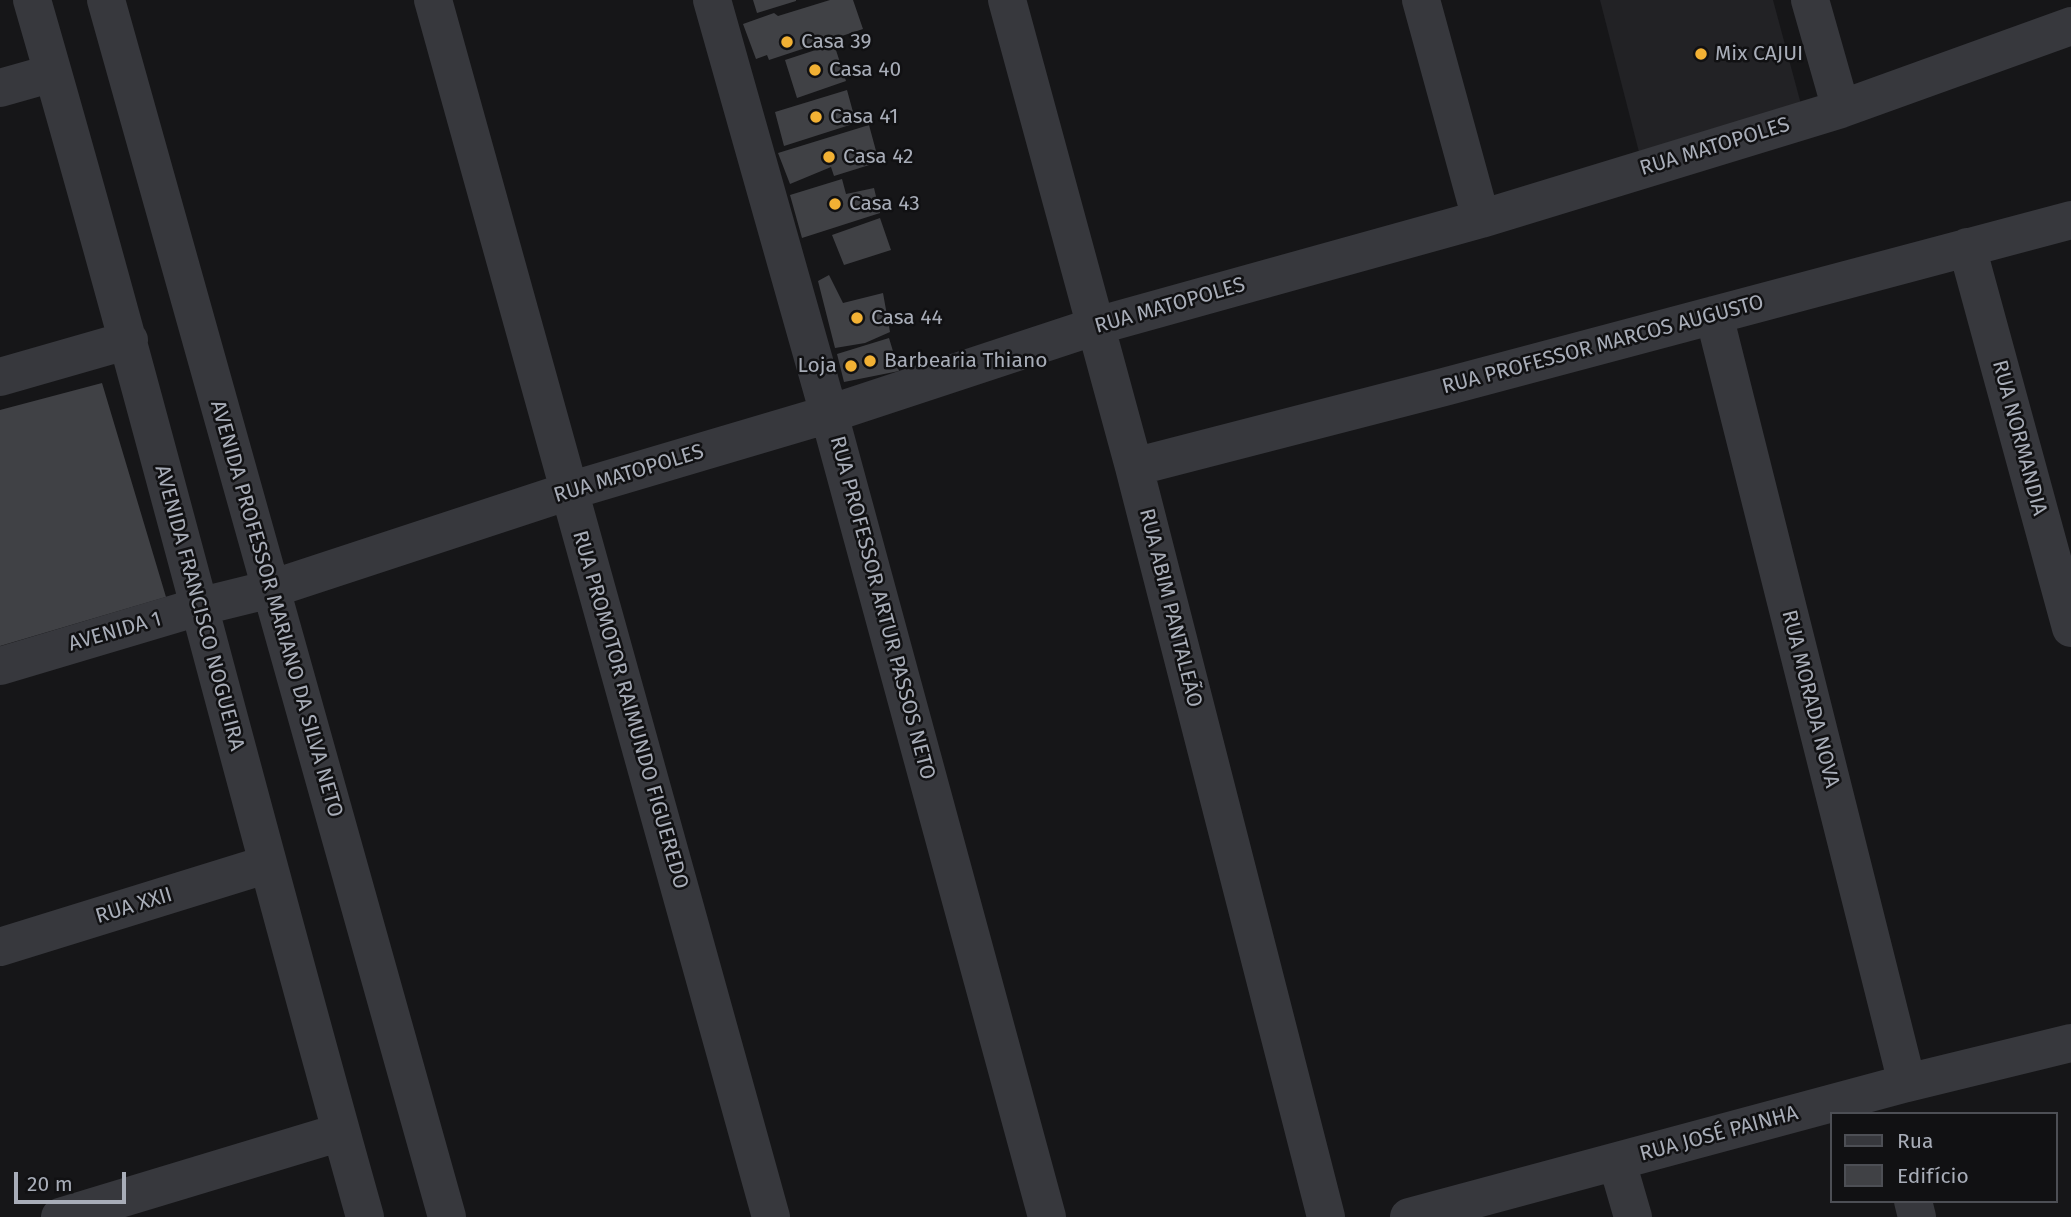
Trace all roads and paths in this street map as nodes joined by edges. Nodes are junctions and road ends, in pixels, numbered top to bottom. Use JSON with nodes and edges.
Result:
{"nodes":[{"id":1,"x":32,"y":0,"type":"edge"},
{"id":2,"x":106,"y":0,"type":"edge"},
{"id":3,"x":433,"y":0,"type":"edge"},
{"id":4,"x":712,"y":0,"type":"edge"},
{"id":5,"x":1007,"y":0,"type":"edge"},
{"id":6,"x":1421,"y":0,"type":"edge"},
{"id":7,"x":1811,"y":0,"type":"edge"},
{"id":8,"x":2071,"y":26,"type":"edge"},
{"id":9,"x":53,"y":73,"type":"junction"},
{"id":10,"x":0,"y":88,"type":"edge"},
{"id":11,"x":1841,"y":109,"type":"junction"},
{"id":12,"x":1481,"y":219,"type":"junction"},
{"id":13,"x":2071,"y":220,"type":"edge"},
{"id":14,"x":1966,"y":247,"type":"junction"},
{"id":15,"x":1714,"y":315,"type":"junction"},
{"id":16,"x":1096,"y":326,"type":"junction"},
{"id":17,"x":129,"y":340,"type":"junction"},
{"id":18,"x":0,"y":377,"type":"edge"},
{"id":19,"x":829,"y":414,"type":"junction"},
{"id":20,"x":1134,"y":467,"type":"junction"},
{"id":21,"x":569,"y":491,"type":"junction"},
{"id":22,"x":271,"y":589,"type":"junction"},
{"id":23,"x":198,"y":607,"type":"junction"},
{"id":24,"x":2071,"y":628,"type":"edge"},
{"id":25,"x":0,"y":666,"type":"edge"},
{"id":26,"x":268,"y":864,"type":"junction"},
{"id":27,"x":0,"y":947,"type":"edge"},
{"id":28,"x":2071,"y":1043,"type":"edge"},
{"id":29,"x":1893,"y":1096,"type":"edge"},
{"id":30,"x":341,"y":1132,"type":"junction"},
{"id":31,"x":1617,"y":1162,"type":"junction"},
{"id":32,"x":60,"y":1217,"type":"edge"},
{"id":33,"x":365,"y":1217,"type":"edge"},
{"id":34,"x":447,"y":1217,"type":"edge"},
{"id":35,"x":771,"y":1217,"type":"edge"},
{"id":36,"x":1047,"y":1217,"type":"edge"},
{"id":37,"x":1326,"y":1217,"type":"edge"},
{"id":38,"x":1409,"y":1217,"type":"edge"},
{"id":39,"x":1633,"y":1217,"type":"edge"}],
"edges":[{"from":1,"to":9,"type":"street","name":"AVENIDA FRANCISCO NOGUEIRA"},
{"from":2,"to":22,"type":"street","name":"AVENIDA PROFESSOR MARIANO DA SILVA NETO"},
{"from":3,"to":21,"type":"street","name":"RUA PROMOTOR RAIMUNDO FIGUEREDO"},
{"from":4,"to":19,"type":"street","name":"RUA PROFESSOR ARTUR PASSOS NETO"},
{"from":5,"to":16,"type":"street","name":"RUA ABIM PANTALEÃO"},
{"from":6,"to":12,"type":"street"},
{"from":7,"to":11,"type":"street"},
{"from":8,"to":11,"type":"street","name":"RUA MATOPOLES"},
{"from":9,"to":10,"type":"street"},
{"from":9,"to":17,"type":"street","name":"AVENIDA FRANCISCO NOGUEIRA"},
{"from":11,"to":12,"type":"street","name":"RUA MATOPOLES"},
{"from":12,"to":16,"type":"street","name":"RUA MATOPOLES"},
{"from":13,"to":14,"type":"street","name":"RUA PROFESSOR MARCOS AUGUSTO"},
{"from":14,"to":15,"type":"street","name":"RUA PROFESSOR MARCOS AUGUSTO"},
{"from":14,"to":24,"type":"street","name":"RUA NORMANDIA"},
{"from":15,"to":20,"type":"street","name":"RUA PROFESSOR MARCOS AUGUSTO"},
{"from":15,"to":29,"type":"street","name":"RUA MORADA NOVA"},
{"from":16,"to":19,"type":"street","name":"RUA MATOPOLES"},
{"from":16,"to":20,"type":"street","name":"RUA ABIM PANTALEÃO"},
{"from":17,"to":18,"type":"street"},
{"from":17,"to":23,"type":"street","name":"AVENIDA FRANCISCO NOGUEIRA"},
{"from":19,"to":21,"type":"street","name":"RUA MATOPOLES"},
{"from":19,"to":36,"type":"street","name":"RUA PROFESSOR ARTUR PASSOS NETO"},
{"from":20,"to":37,"type":"street","name":"RUA ABIM PANTALEÃO"},
{"from":21,"to":22,"type":"street","name":"RUA MATOPOLES"},
{"from":21,"to":35,"type":"street","name":"RUA PROMOTOR RAIMUNDO FIGUEREDO"},
{"from":22,"to":23,"type":"street","name":"AVENIDA 1"},
{"from":22,"to":34,"type":"street","name":"AVENIDA PROFESSOR MARIANO DA SILVA NETO"},
{"from":23,"to":25,"type":"street","name":"AVENIDA 1"},
{"from":23,"to":26,"type":"street","name":"AVENIDA FRANCISCO NOGUEIRA"},
{"from":26,"to":27,"type":"street","name":"RUA XXII"},
{"from":26,"to":30,"type":"street","name":"AVENIDA FRANCISCO NOGUEIRA"},
{"from":28,"to":29,"type":"street","name":"RUA JOSÉ PAINHA"},
{"from":29,"to":31,"type":"street","name":"RUA JOSÉ PAINHA"},
{"from":30,"to":32,"type":"street"},
{"from":30,"to":33,"type":"street","name":"AVENIDA FRANCISCO NOGUEIRA"},
{"from":31,"to":38,"type":"street","name":"RUA JOSÉ PAINHA"},
{"from":31,"to":39,"type":"street"}]}
